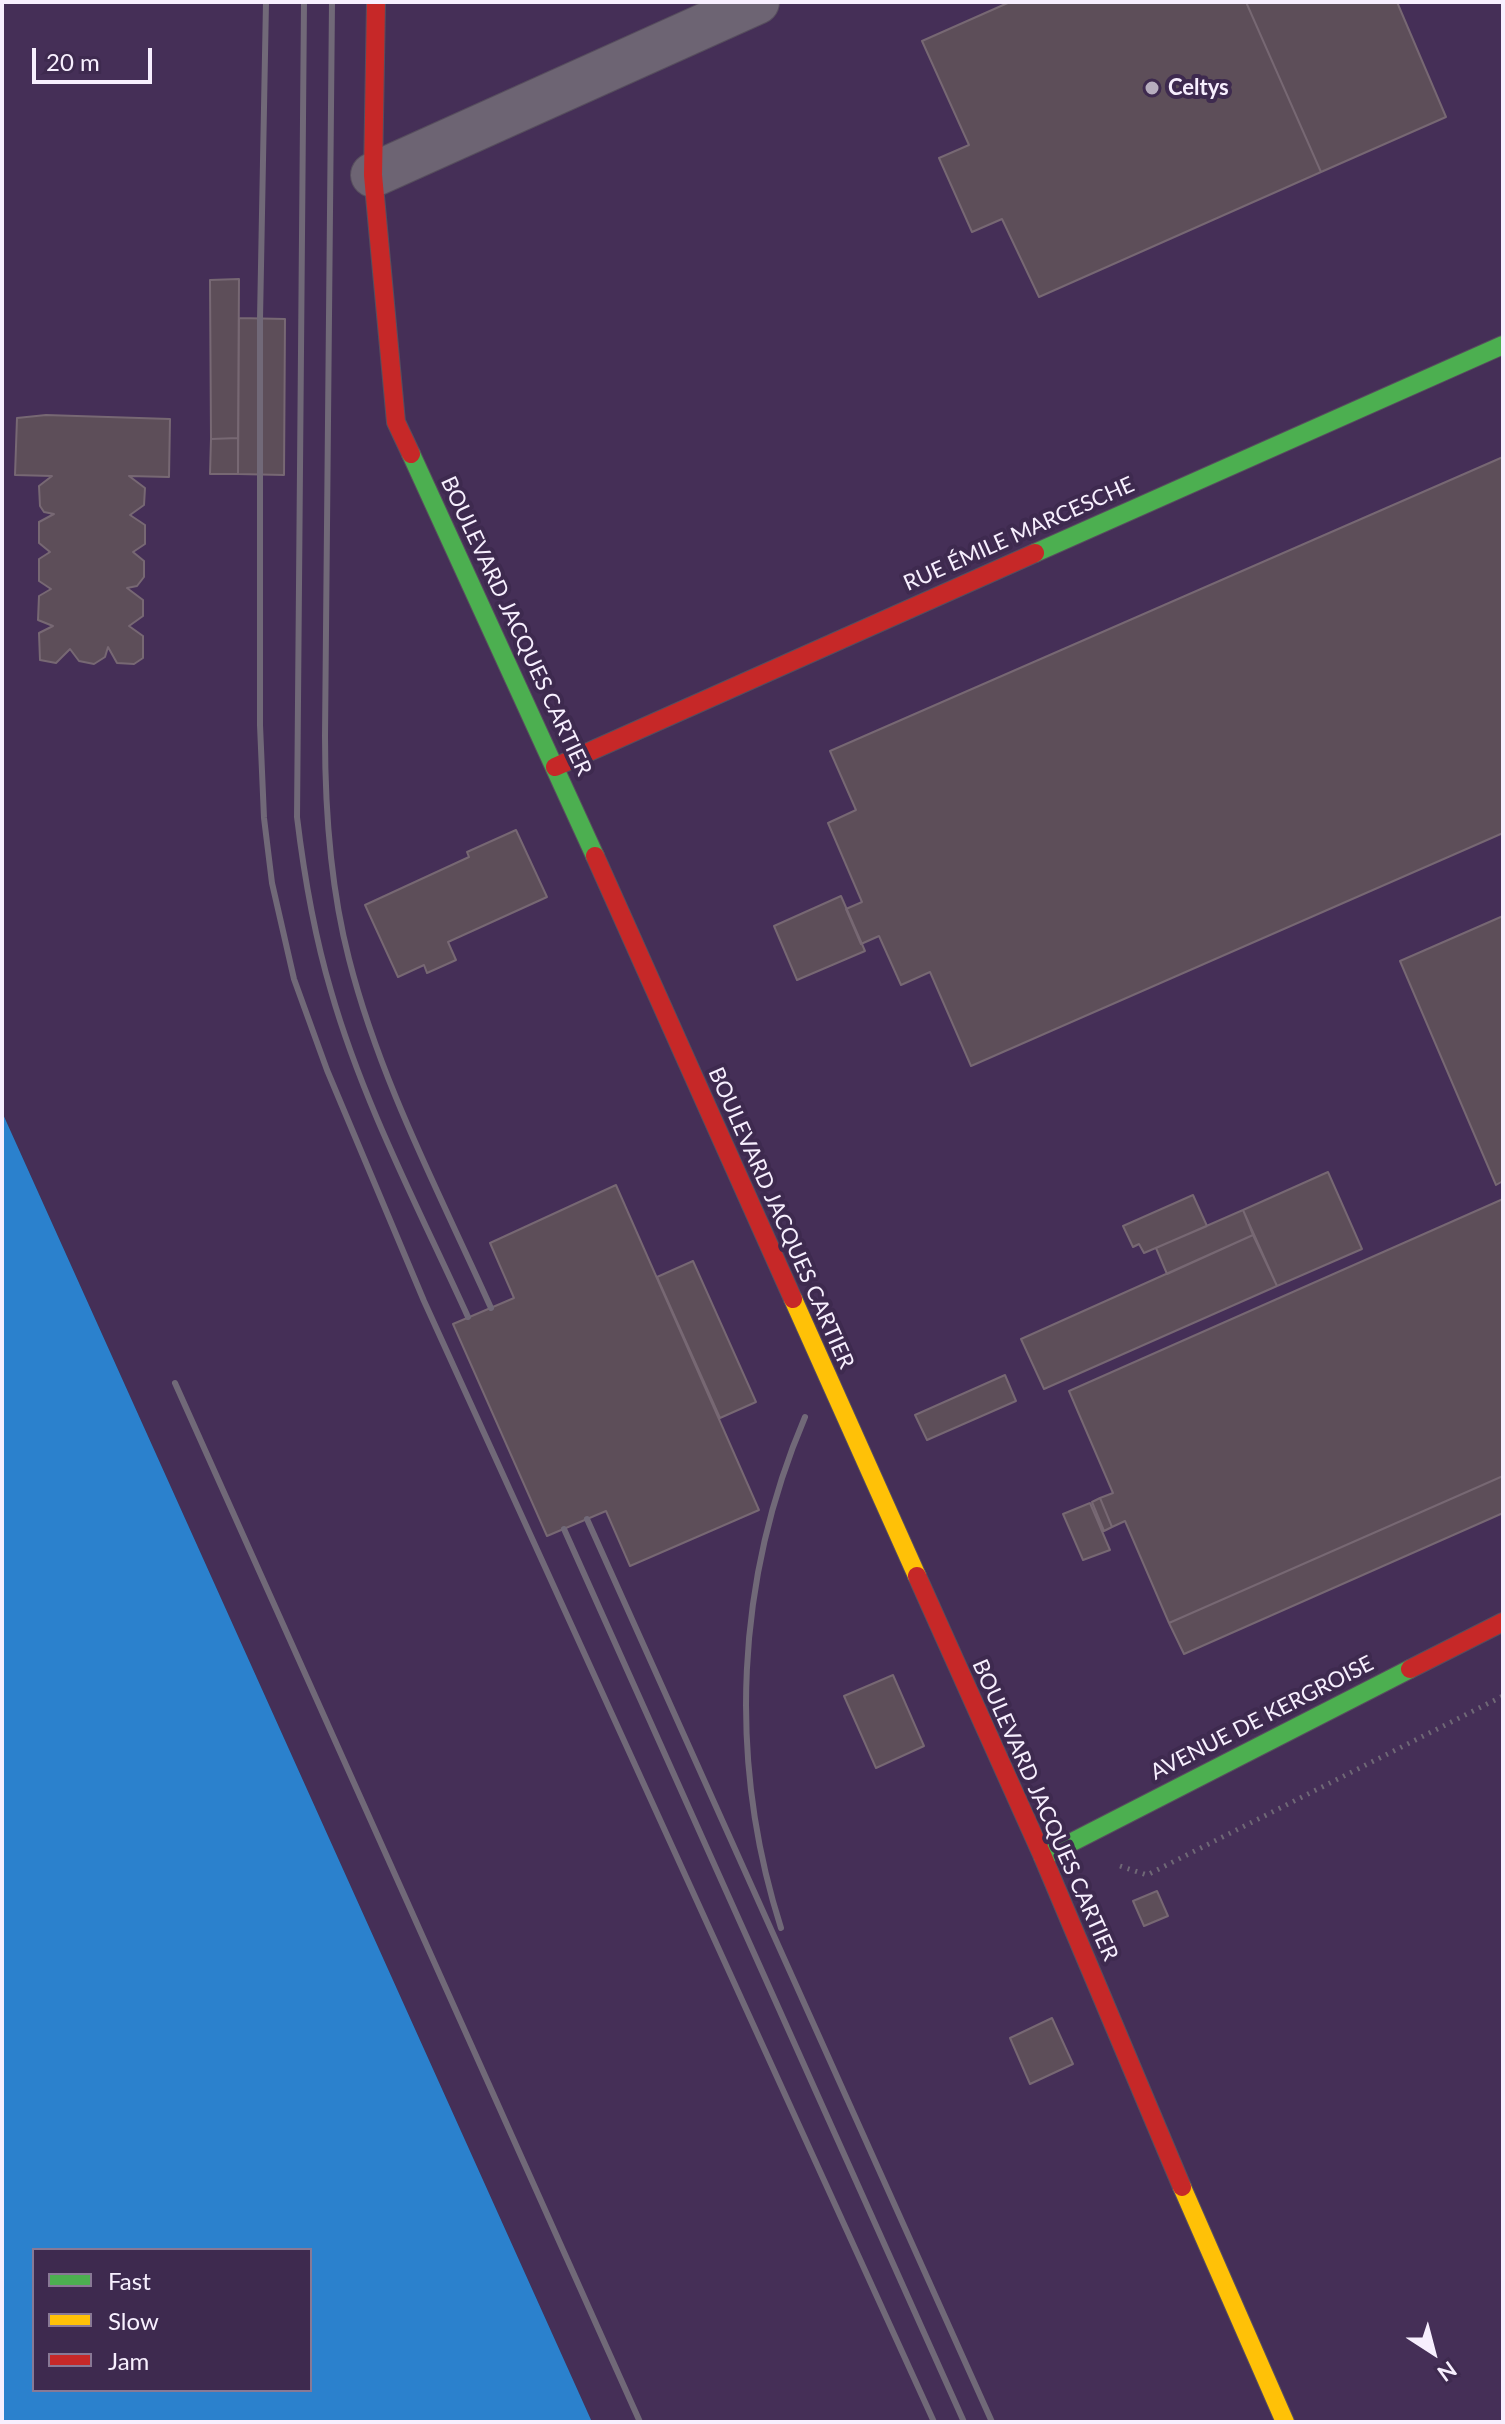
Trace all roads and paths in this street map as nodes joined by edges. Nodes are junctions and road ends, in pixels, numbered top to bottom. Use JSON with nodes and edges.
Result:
{"nodes":[{"id":1,"x":376,"y":2,"type":"edge"},
{"id":2,"x":757,"y":2,"type":"edge"},
{"id":3,"x":373,"y":175,"type":"junction"},
{"id":4,"x":1503,"y":345,"type":"edge"},
{"id":5,"x":555,"y":767,"type":"junction"},
{"id":6,"x":1503,"y":1622,"type":"edge"},
{"id":7,"x":1503,"y":1696,"type":"edge"},
{"id":8,"x":1063,"y":1847,"type":"junction"},
{"id":9,"x":1043,"y":1857,"type":"junction"},
{"id":10,"x":1285,"y":2422,"type":"edge"}],
"edges":[{"from":1,"to":3,"type":"street","name":"BOULEVARD JACQUES CARTIER"},
{"from":2,"to":3,"type":"street"},
{"from":3,"to":5,"type":"street","name":"BOULEVARD JACQUES CARTIER"},
{"from":4,"to":5,"type":"street","name":"RUE ÉMILE MARCESCHE"},
{"from":5,"to":9,"type":"street","name":"BOULEVARD JACQUES CARTIER"},
{"from":6,"to":8,"type":"street","name":"AVENUE DE KERGROISE"},
{"from":7,"to":8,"type":"path"},
{"from":8,"to":9,"type":"street","name":"AVENUE DE KERGROISE"},
{"from":9,"to":10,"type":"street","name":"BOULEVARD JACQUES CARTIER"}]}
